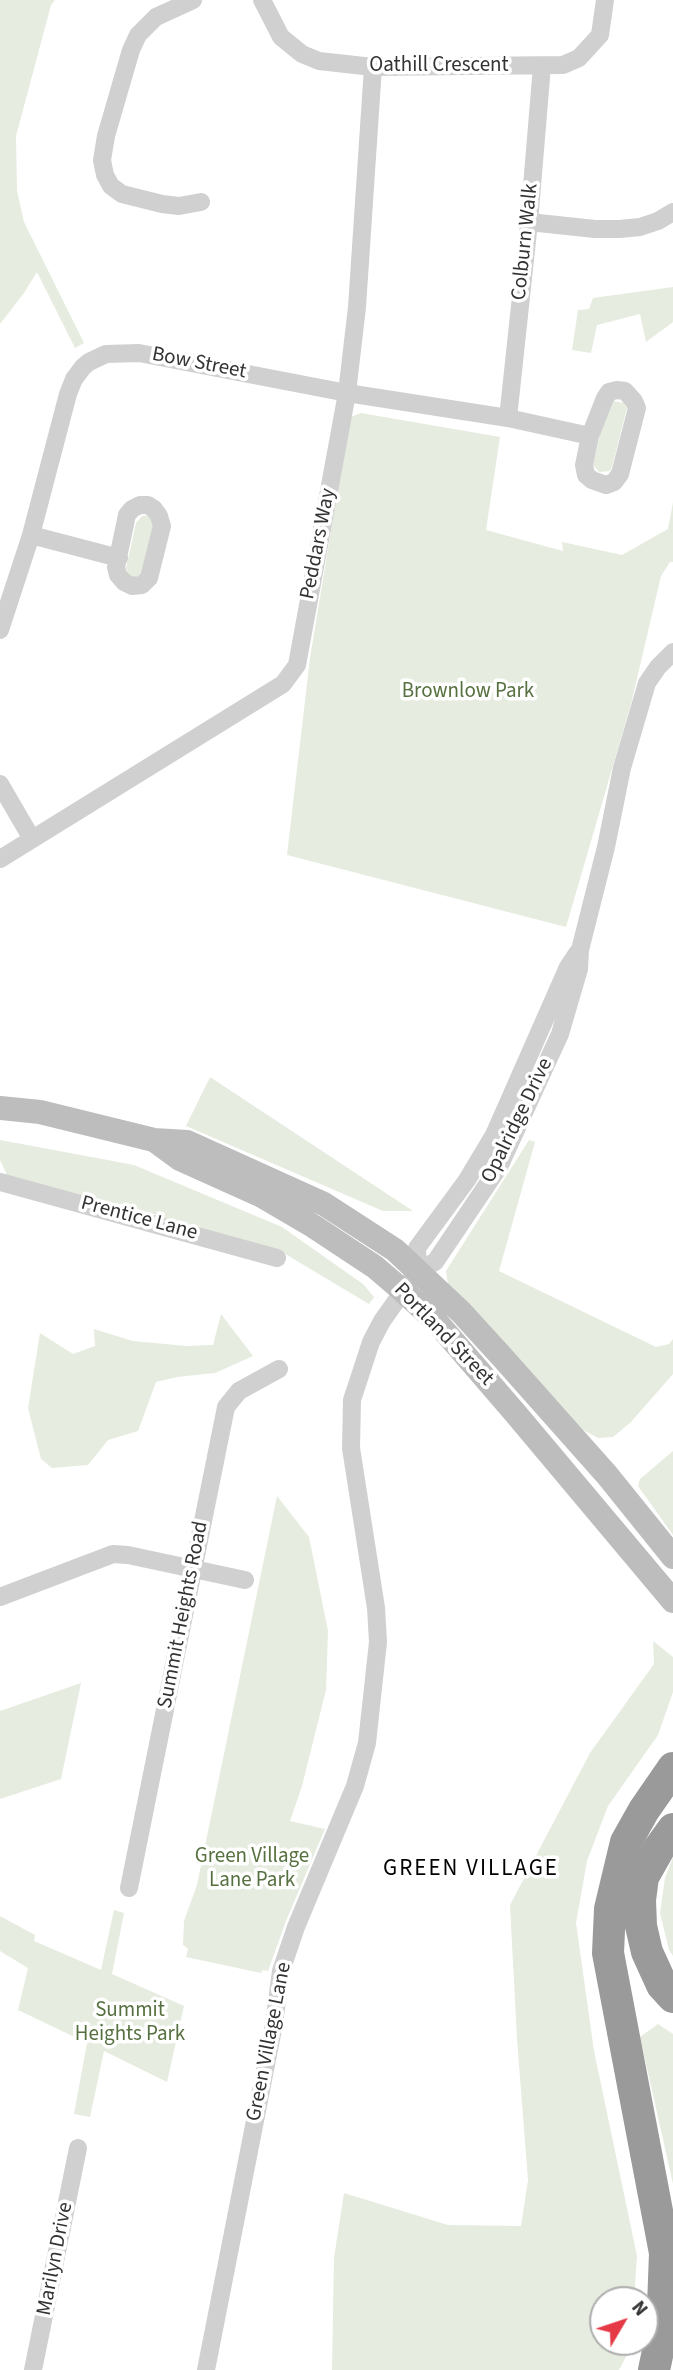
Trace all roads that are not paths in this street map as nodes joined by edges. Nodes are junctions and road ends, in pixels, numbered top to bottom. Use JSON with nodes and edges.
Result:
{"nodes":[{"id":1,"x":193,"y":0,"type":"edge"},
{"id":2,"x":262,"y":0,"type":"edge"},
{"id":3,"x":605,"y":0,"type":"edge"},
{"id":4,"x":542,"y":66,"type":"junction"},
{"id":5,"x":373,"y":67,"type":"junction"},
{"id":6,"x":201,"y":202,"type":"dead end"},
{"id":7,"x":673,"y":212,"type":"edge"},
{"id":8,"x":529,"y":222,"type":"junction"},
{"id":9,"x":347,"y":393,"type":"junction"},
{"id":10,"x":508,"y":418,"type":"junction"},
{"id":11,"x":590,"y":436,"type":"junction"},
{"id":12,"x":30,"y":535,"type":"junction"},
{"id":13,"x":118,"y":558,"type":"dead end"},
{"id":14,"x":0,"y":630,"type":"edge"},
{"id":15,"x":673,"y":653,"type":"edge"},
{"id":16,"x":0,"y":784,"type":"edge"},
{"id":17,"x":32,"y":839,"type":"junction"},
{"id":18,"x":0,"y":859,"type":"edge"},
{"id":19,"x":0,"y":1108,"type":"edge"},
{"id":20,"x":0,"y":1182,"type":"edge"},
{"id":21,"x":277,"y":1258,"type":"dead end"},
{"id":22,"x":411,"y":1280,"type":"junction"},
{"id":23,"x":279,"y":1369,"type":"dead end"},
{"id":24,"x":673,"y":1557,"type":"edge"},
{"id":25,"x":192,"y":1569,"type":"junction"},
{"id":26,"x":245,"y":1580,"type":"dead end"},
{"id":27,"x":0,"y":1597,"type":"edge"},
{"id":28,"x":673,"y":1601,"type":"edge"},
{"id":29,"x":673,"y":1768,"type":"edge"},
{"id":30,"x":673,"y":1829,"type":"edge"},
{"id":31,"x":129,"y":1888,"type":"dead end"},
{"id":32,"x":673,"y":1997,"type":"edge"},
{"id":33,"x":78,"y":2148,"type":"dead end"},
{"id":34,"x":33,"y":2370,"type":"edge"},
{"id":35,"x":206,"y":2370,"type":"edge"},
{"id":36,"x":654,"y":2370,"type":"edge"}],
"edges":[{"from":1,"to":6,"type":"street"},
{"from":2,"to":5,"type":"street","name":"Oathill Crescent"},
{"from":3,"to":4,"type":"street","name":"Oathill Crescent"},
{"from":4,"to":5,"type":"street","name":"Oathill Crescent"},
{"from":4,"to":8,"type":"street","name":"Colburn Walk"},
{"from":5,"to":9,"type":"street","name":"Peddars Way"},
{"from":7,"to":8,"type":"street"},
{"from":8,"to":10,"type":"street","name":"Colburn Walk"},
{"from":9,"to":10,"type":"street","name":"Bow Street"},
{"from":9,"to":12,"type":"street","name":"Bow Street"},
{"from":9,"to":17,"type":"street","name":"Peddars Way"},
{"from":10,"to":11,"type":"street","name":"Bow Street"},
{"from":11,"to":11,"type":"street"},
{"from":12,"to":13,"type":"street"},
{"from":12,"to":14,"type":"street","name":"Bow Street"},
{"from":15,"to":22,"type":"street","name":"Opalridge Drive"},
{"from":16,"to":17,"type":"street"},
{"from":17,"to":18,"type":"street","name":"Peddars Way"},
{"from":19,"to":22,"type":"main road","name":"Portland Street"},
{"from":20,"to":21,"type":"street","name":"Prentice Lane"},
{"from":22,"to":24,"type":"main road","name":"Portland Street"},
{"from":22,"to":28,"type":"main road","name":"Portland Street"},
{"from":22,"to":35,"type":"street","name":"Green Village Lane"},
{"from":23,"to":25,"type":"street","name":"Summit Heights Road"},
{"from":25,"to":26,"type":"street"},
{"from":25,"to":27,"type":"street"},
{"from":25,"to":31,"type":"street","name":"Summit Heights Road"},
{"from":29,"to":36,"type":"highway"},
{"from":30,"to":32,"type":"highway"},
{"from":33,"to":34,"type":"street","name":"Marilyn Drive"}]}
